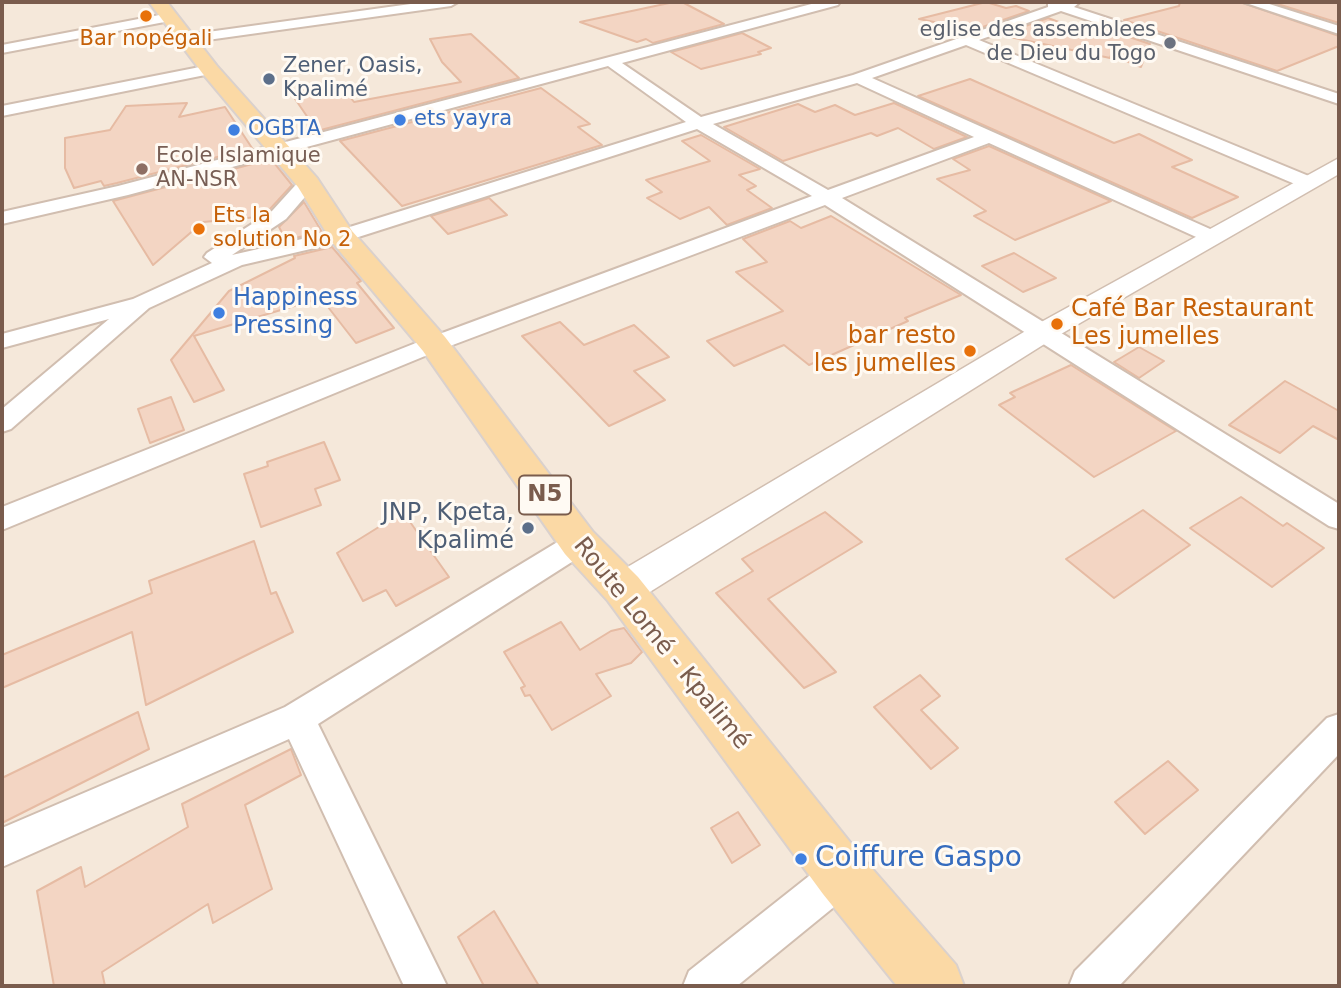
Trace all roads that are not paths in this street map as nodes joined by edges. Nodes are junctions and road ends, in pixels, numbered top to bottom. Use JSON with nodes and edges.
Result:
{"nodes":[{"id":1,"x":451,"y":2,"type":"edge"},
{"id":2,"x":833,"y":2,"type":"edge"},
{"id":3,"x":1250,"y":2,"type":"edge"},
{"id":4,"x":1059,"y":3,"type":"edge"},
{"id":5,"x":171,"y":19,"type":"edge"},
{"id":6,"x":1339,"y":30,"type":"edge"},
{"id":7,"x":964,"y":39,"type":"junction"},
{"id":8,"x":2,"y":49,"type":"edge"},
{"id":9,"x":611,"y":62,"type":"junction"},
{"id":10,"x":210,"y":70,"type":"junction"},
{"id":11,"x":858,"y":78,"type":"junction"},
{"id":12,"x":1339,"y":99,"type":"edge"},
{"id":13,"x":2,"y":111,"type":"edge"},
{"id":14,"x":699,"y":123,"type":"junction"},
{"id":15,"x":989,"y":137,"type":"junction"},
{"id":16,"x":278,"y":149,"type":"junction"},
{"id":17,"x":1339,"y":165,"type":"edge"},
{"id":18,"x":308,"y":183,"type":"junction"},
{"id":19,"x":1309,"y":183,"type":"junction"},
{"id":20,"x":828,"y":198,"type":"junction"},
{"id":21,"x":2,"y":218,"type":"edge"},
{"id":22,"x":342,"y":236,"type":"junction"},
{"id":23,"x":1212,"y":237,"type":"junction"},
{"id":24,"x":141,"y":303,"type":"junction"},
{"id":25,"x":1044,"y":332,"type":"junction"},
{"id":26,"x":2,"y":341,"type":"edge"},
{"id":27,"x":434,"y":344,"type":"junction"},
{"id":28,"x":2,"y":423,"type":"edge"},
{"id":29,"x":1339,"y":518,"type":"edge"},
{"id":30,"x":2,"y":519,"type":"edge"},
{"id":31,"x":579,"y":543,"type":"junction"},
{"id":32,"x":623,"y":589,"type":"junction"},
{"id":33,"x":297,"y":718,"type":"junction"},
{"id":34,"x":1339,"y":730,"type":"edge"},
{"id":35,"x":2,"y":848,"type":"edge"},
{"id":36,"x":842,"y":875,"type":"junction"},
{"id":37,"x":426,"y":986,"type":"edge"},
{"id":38,"x":704,"y":986,"type":"edge"},
{"id":39,"x":935,"y":986,"type":"edge"},
{"id":40,"x":1090,"y":986,"type":"edge"}],
"edges":[{"from":1,"to":5,"type":"street"},
{"from":2,"to":9,"type":"street"},
{"from":3,"to":6,"type":"street"},
{"from":4,"to":7,"type":"street"},
{"from":4,"to":12,"type":"street"},
{"from":5,"to":8,"type":"street"},
{"from":5,"to":10,"type":"main road","name":"Route Lomé - Kpalimé","number":"N5"},
{"from":7,"to":11,"type":"street"},
{"from":7,"to":19,"type":"street"},
{"from":9,"to":14,"type":"street"},
{"from":9,"to":16,"type":"street"},
{"from":10,"to":13,"type":"street"},
{"from":10,"to":16,"type":"main road","name":"Route Lomé - Kpalimé","number":"N5"},
{"from":11,"to":14,"type":"street"},
{"from":11,"to":15,"type":"street"},
{"from":14,"to":20,"type":"street"},
{"from":14,"to":22,"type":"street"},
{"from":15,"to":20,"type":"street"},
{"from":15,"to":23,"type":"street"},
{"from":16,"to":18,"type":"main road","name":"Route Lomé - Kpalimé","number":"N5"},
{"from":16,"to":21,"type":"street"},
{"from":17,"to":19,"type":"street"},
{"from":18,"to":22,"type":"main road","name":"Route Lomé - Kpalimé","number":"N5"},
{"from":18,"to":24,"type":"street"},
{"from":19,"to":23,"type":"street"},
{"from":20,"to":25,"type":"street"},
{"from":20,"to":27,"type":"street"},
{"from":22,"to":24,"type":"street"},
{"from":22,"to":27,"type":"main road","name":"Route Lomé - Kpalimé","number":"N5"},
{"from":23,"to":25,"type":"street"},
{"from":24,"to":26,"type":"street"},
{"from":24,"to":28,"type":"street"},
{"from":25,"to":29,"type":"street"},
{"from":25,"to":32,"type":"street"},
{"from":27,"to":30,"type":"street"},
{"from":27,"to":31,"type":"main road","name":"Route Lomé - Kpalimé","number":"N5"},
{"from":31,"to":32,"type":"main road","name":"Route Lomé - Kpalimé","number":"N5"},
{"from":31,"to":33,"type":"street"},
{"from":32,"to":36,"type":"main road","name":"Route Lomé - Kpalimé","number":"N5"},
{"from":33,"to":35,"type":"street"},
{"from":33,"to":37,"type":"street"},
{"from":34,"to":40,"type":"street"},
{"from":36,"to":38,"type":"street"},
{"from":36,"to":39,"type":"main road","name":"Route Lomé - Kpalimé","number":"N5"}]}
